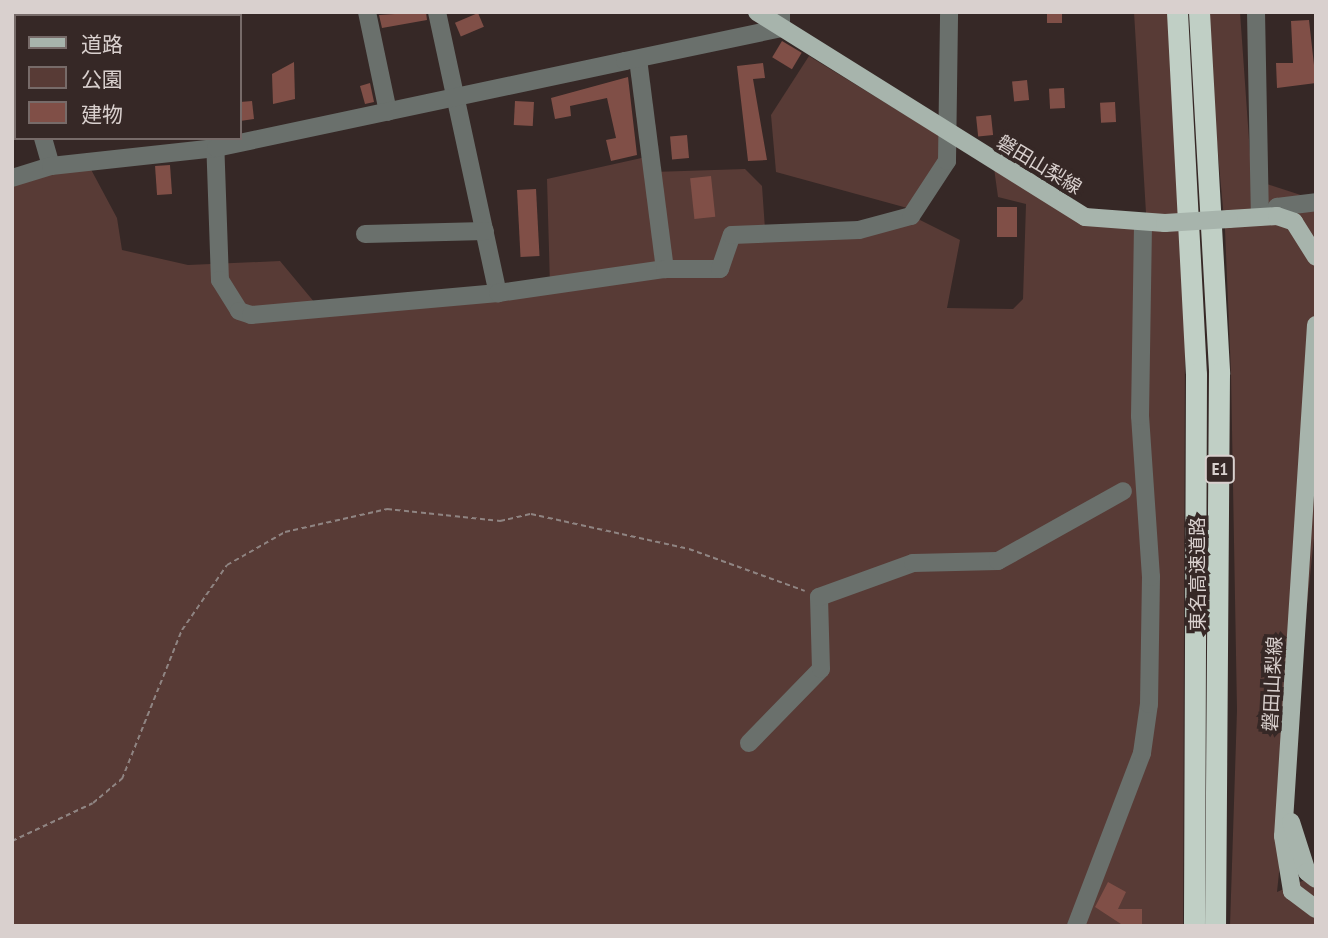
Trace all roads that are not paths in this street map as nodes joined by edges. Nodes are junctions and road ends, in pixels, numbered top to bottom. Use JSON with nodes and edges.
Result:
{"nodes":[{"id":1,"x":221,"y":12,"type":"edge"},
{"id":2,"x":367,"y":12,"type":"edge"},
{"id":3,"x":437,"y":12,"type":"edge"},
{"id":4,"x":757,"y":12,"type":"edge"},
{"id":5,"x":949,"y":12,"type":"edge"},
{"id":6,"x":1177,"y":12,"type":"edge"},
{"id":7,"x":1199,"y":12,"type":"edge"},
{"id":8,"x":1256,"y":12,"type":"edge"},
{"id":9,"x":205,"y":14,"type":"edge"},
{"id":10,"x":781,"y":20,"type":"edge"},
{"id":11,"x":638,"y":59,"type":"junction"},
{"id":12,"x":456,"y":97,"type":"junction"},
{"id":13,"x":388,"y":112,"type":"junction"},
{"id":14,"x":951,"y":134,"type":"junction"},
{"id":15,"x":242,"y":138,"type":"edge"},
{"id":16,"x":44,"y":140,"type":"edge"},
{"id":17,"x":215,"y":143,"type":"edge"},
{"id":18,"x":51,"y":166,"type":"junction"},
{"id":19,"x":12,"y":178,"type":"edge"},
{"id":20,"x":1316,"y":202,"type":"edge"},
{"id":21,"x":1266,"y":217,"type":"junction"},
{"id":22,"x":1143,"y":223,"type":"junction"},
{"id":23,"x":485,"y":231,"type":"junction"},
{"id":24,"x":365,"y":234,"type":"dead end"},
{"id":25,"x":1316,"y":257,"type":"edge"},
{"id":26,"x":665,"y":269,"type":"junction"},
{"id":27,"x":498,"y":293,"type":"junction"},
{"id":28,"x":1316,"y":325,"type":"edge"},
{"id":29,"x":1123,"y":491,"type":"dead end"},
{"id":30,"x":748,"y":743,"type":"dead end"},
{"id":31,"x":1288,"y":794,"type":"junction"},
{"id":32,"x":1316,"y":879,"type":"edge"},
{"id":33,"x":1316,"y":909,"type":"edge"},
{"id":34,"x":1076,"y":926,"type":"edge"},
{"id":35,"x":1194,"y":926,"type":"edge"},
{"id":36,"x":1215,"y":926,"type":"edge"}],
"edges":[{"from":1,"to":9,"type":"street"},
{"from":2,"to":13,"type":"street"},
{"from":3,"to":12,"type":"street"},
{"from":4,"to":10,"type":"main road","name":"磐田山梨線"},
{"from":5,"to":14,"type":"street"},
{"from":6,"to":35,"type":"highway","name":"東名高速道路","number":"E1"},
{"from":7,"to":36,"type":"highway","name":"東名高速道路","number":"E1"},
{"from":8,"to":21,"type":"street"},
{"from":10,"to":11,"type":"street"},
{"from":10,"to":14,"type":"main road","name":"磐田山梨線"},
{"from":11,"to":12,"type":"street"},
{"from":11,"to":26,"type":"street"},
{"from":12,"to":13,"type":"street"},
{"from":12,"to":23,"type":"street"},
{"from":13,"to":15,"type":"street"},
{"from":14,"to":22,"type":"main road","name":"磐田山梨線"},
{"from":14,"to":26,"type":"street"},
{"from":16,"to":18,"type":"street"},
{"from":17,"to":18,"type":"street"},
{"from":17,"to":27,"type":"street"},
{"from":18,"to":19,"type":"street"},
{"from":20,"to":21,"type":"street"},
{"from":21,"to":22,"type":"main road","name":"磐田山梨線","bridge":true},
{"from":21,"to":25,"type":"main road"},
{"from":22,"to":34,"type":"street"},
{"from":23,"to":24,"type":"street"},
{"from":23,"to":27,"type":"street"},
{"from":26,"to":27,"type":"street"},
{"from":28,"to":31,"type":"main road","name":"磐田山梨線"},
{"from":29,"to":30,"type":"street"},
{"from":31,"to":32,"type":"main road","name":"磐田山梨線"},
{"from":31,"to":33,"type":"main road","name":"磐田山梨線"}]}
